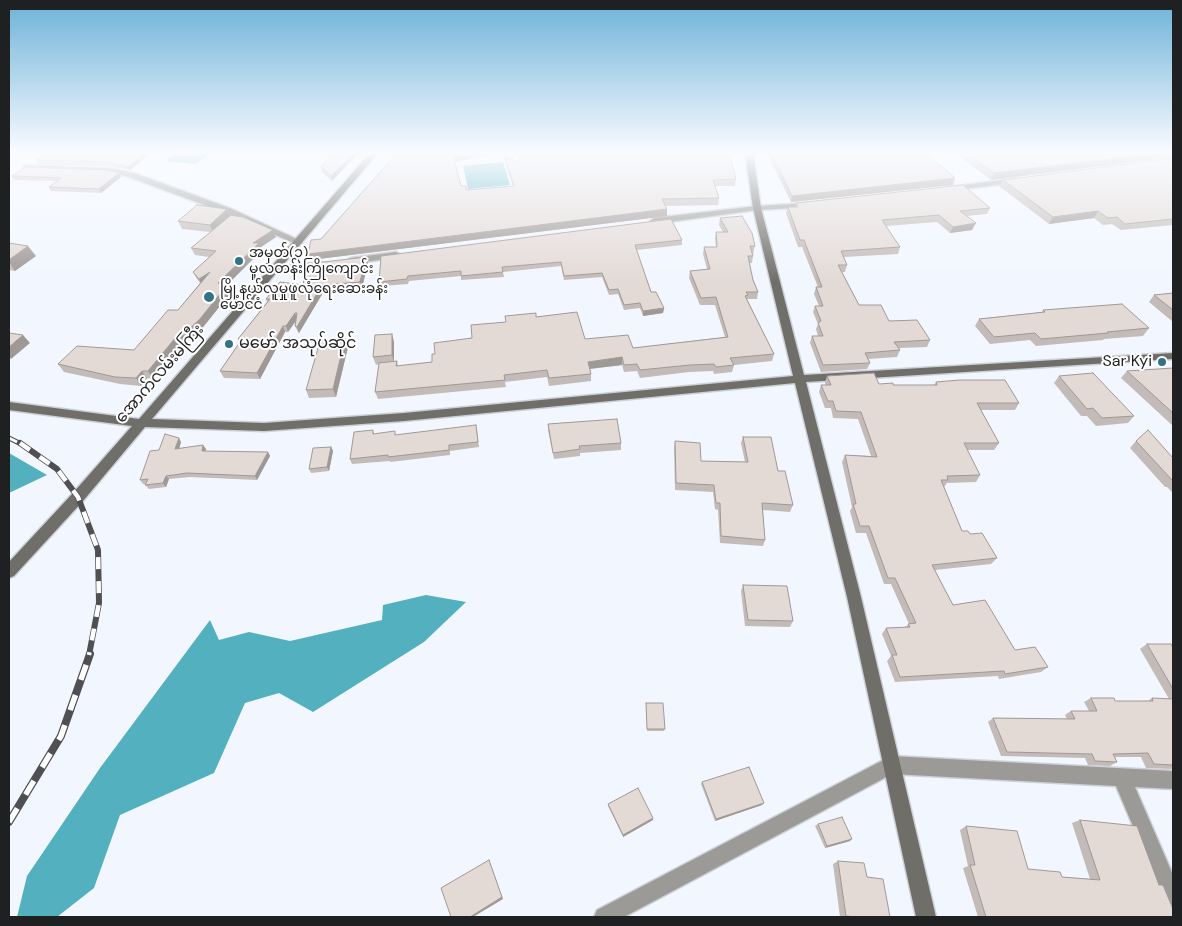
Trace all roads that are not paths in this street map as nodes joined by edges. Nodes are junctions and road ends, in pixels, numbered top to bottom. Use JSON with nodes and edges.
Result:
{"nodes":[{"id":1,"x":189,"y":196,"type":"edge"},
{"id":2,"x":338,"y":196,"type":"edge"},
{"id":3,"x":755,"y":196,"type":"edge"},
{"id":4,"x":822,"y":204,"type":"edge"},
{"id":5,"x":757,"y":208,"type":"junction"},
{"id":6,"x":642,"y":223,"type":"edge"},
{"id":7,"x":299,"y":242,"type":"junction"},
{"id":8,"x":409,"y":254,"type":"edge"},
{"id":9,"x":341,"y":262,"type":"edge"},
{"id":10,"x":331,"y":264,"type":"edge"},
{"id":11,"x":274,"y":270,"type":"junction"},
{"id":12,"x":1173,"y":356,"type":"edge"},
{"id":13,"x":801,"y":379,"type":"junction"},
{"id":14,"x":9,"y":406,"type":"edge"},
{"id":15,"x":140,"y":423,"type":"junction"},
{"id":16,"x":9,"y":572,"type":"edge"},
{"id":17,"x":891,"y":765,"type":"junction"},
{"id":18,"x":1121,"y":776,"type":"junction"},
{"id":19,"x":1173,"y":780,"type":"edge"},
{"id":20,"x":1173,"y":897,"type":"edge"},
{"id":21,"x":604,"y":917,"type":"edge"},
{"id":22,"x":926,"y":917,"type":"edge"}],
"edges":[{"from":1,"to":7,"type":"street"},
{"from":2,"to":7,"type":"main road","name":"အောက်လမ်းမကြီး"},
{"from":3,"to":5,"type":"main road"},
{"from":4,"to":5,"type":"street"},
{"from":5,"to":6,"type":"street"},
{"from":5,"to":13,"type":"main road"},
{"from":7,"to":11,"type":"main road","name":"အောက်လမ်းမကြီး"},
{"from":8,"to":9,"type":"street"},
{"from":10,"to":11,"type":"street"},
{"from":11,"to":15,"type":"main road","name":"အောက်လမ်းမကြီး"},
{"from":12,"to":13,"type":"main road"},
{"from":13,"to":15,"type":"main road"},
{"from":13,"to":17,"type":"main road"},
{"from":14,"to":15,"type":"main road"},
{"from":15,"to":16,"type":"main road","name":"အောက်လမ်းမကြီး"},
{"from":17,"to":18,"type":"street"},
{"from":17,"to":21,"type":"street"},
{"from":17,"to":22,"type":"main road"},
{"from":18,"to":19,"type":"street"},
{"from":18,"to":20,"type":"street"}]}
